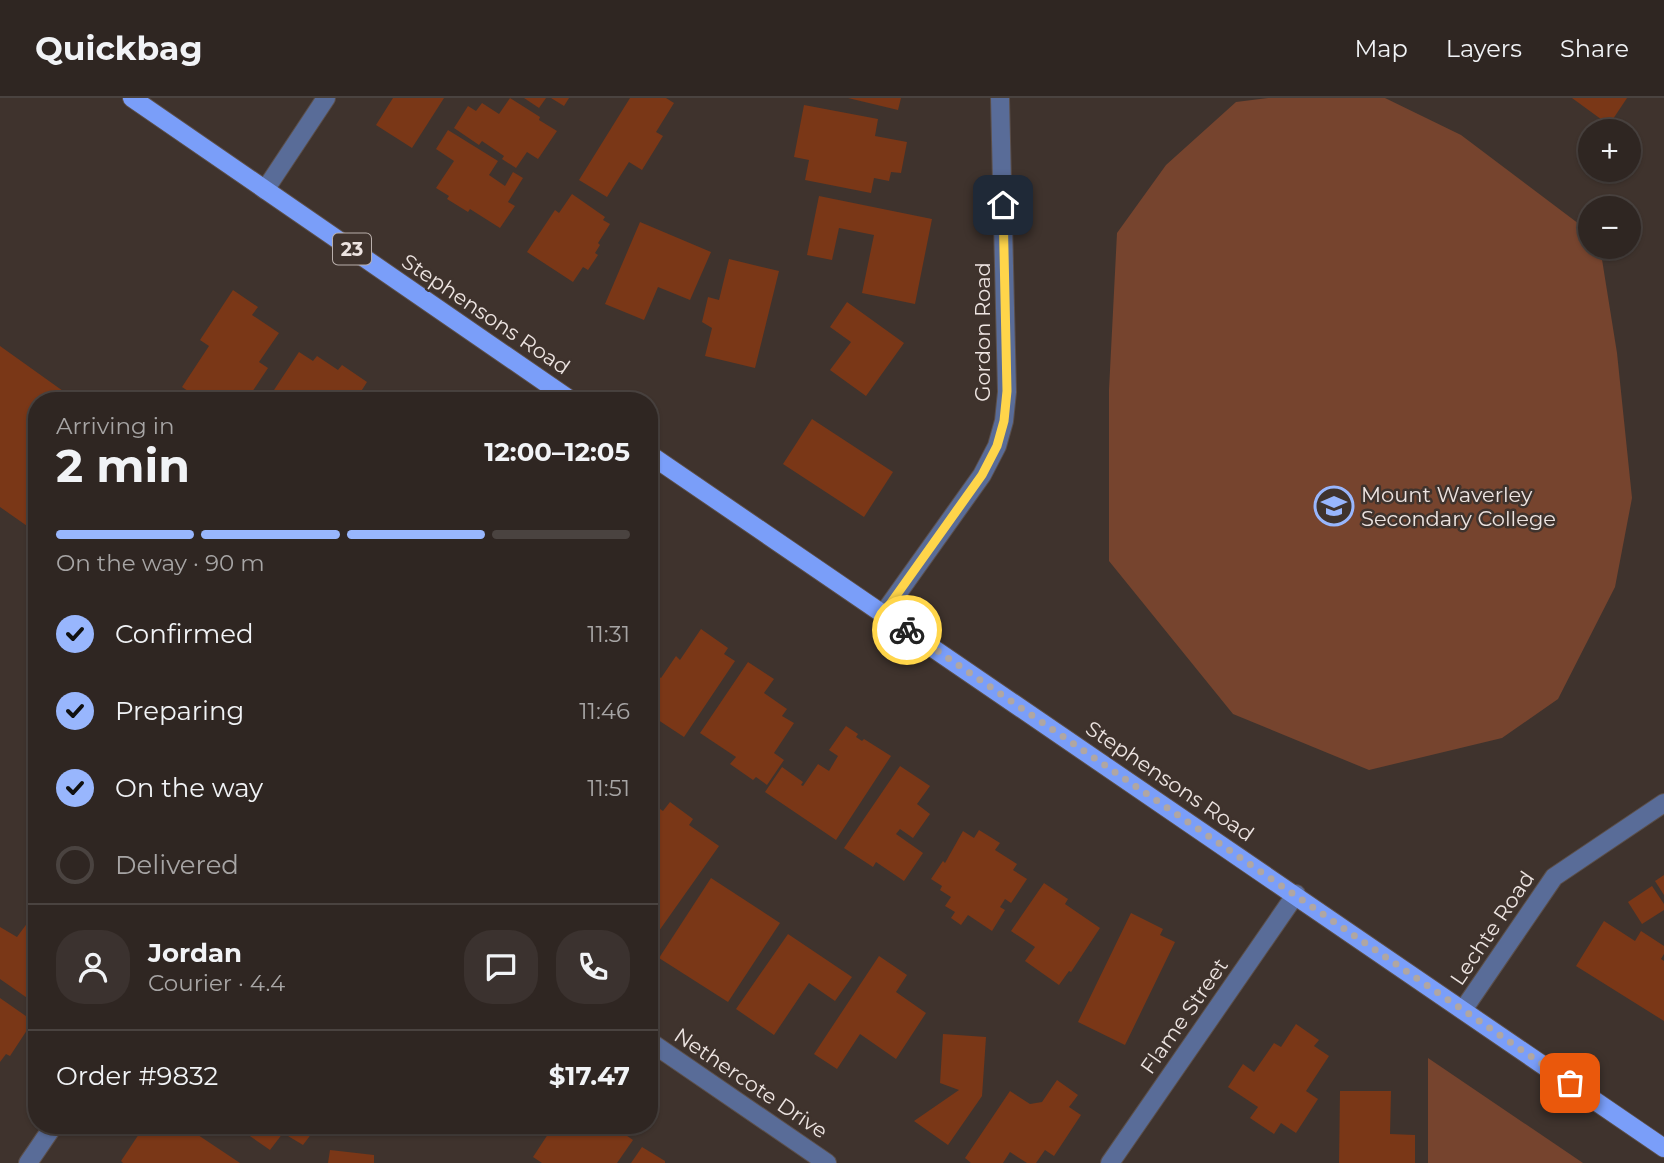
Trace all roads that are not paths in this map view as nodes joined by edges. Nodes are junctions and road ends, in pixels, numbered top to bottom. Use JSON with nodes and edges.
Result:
{"nodes":[{"id":1,"x":132,"y":98,"type":"edge"},
{"id":2,"x":326,"y":98,"type":"edge"},
{"id":3,"x":1000,"y":98,"type":"edge"},
{"id":4,"x":265,"y":190,"type":"junction"},
{"id":5,"x":559,"y":392,"type":"edge"},
{"id":6,"x":658,"y":460,"type":"edge"},
{"id":7,"x":883,"y":614,"type":"junction"},
{"id":8,"x":1664,"y":803,"type":"edge"},
{"id":9,"x":1296,"y":894,"type":"junction"},
{"id":10,"x":1463,"y":1010,"type":"junction"},
{"id":11,"x":658,"y":1047,"type":"edge"},
{"id":12,"x":48,"y":1134,"type":"edge"},
{"id":13,"x":1664,"y":1148,"type":"edge"},
{"id":14,"x":29,"y":1163,"type":"edge"},
{"id":15,"x":827,"y":1163,"type":"edge"},
{"id":16,"x":1110,"y":1163,"type":"edge"}],
"edges":[{"from":1,"to":4,"type":"main road","name":"Stephensons Road","number":"23"},
{"from":2,"to":4,"type":"street"},
{"from":3,"to":7,"type":"street","name":"Gordon Road"},
{"from":4,"to":5,"type":"main road","name":"Stephensons Road","number":"23"},
{"from":6,"to":7,"type":"main road","name":"Stephensons Road"},
{"from":7,"to":9,"type":"main road","name":"Stephensons Road"},
{"from":8,"to":10,"type":"street","name":"Lechte Road"},
{"from":9,"to":10,"type":"main road","name":"Stephensons Road"},
{"from":9,"to":16,"type":"street","name":"Flame Street"},
{"from":10,"to":13,"type":"main road","name":"Stephensons Road"},
{"from":11,"to":15,"type":"street","name":"Nethercote Drive"},
{"from":12,"to":14,"type":"street"}]}
